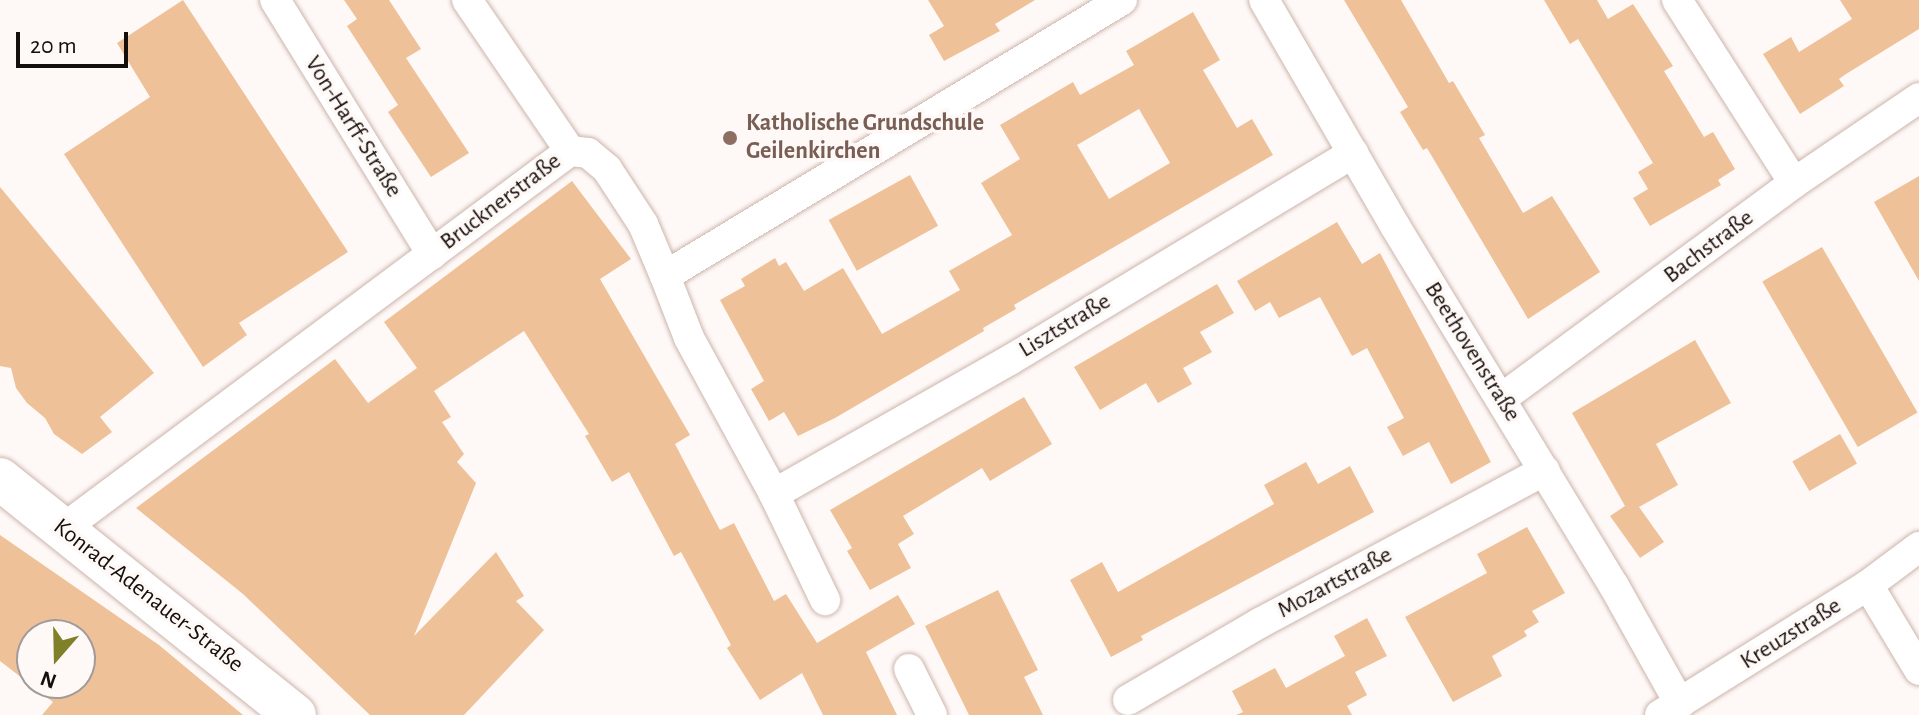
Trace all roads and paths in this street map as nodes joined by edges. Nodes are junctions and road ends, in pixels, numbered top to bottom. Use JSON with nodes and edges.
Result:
{"nodes":[{"id":1,"x":275,"y":0,"type":"edge"},
{"id":2,"x":467,"y":0,"type":"edge"},
{"id":3,"x":1122,"y":0,"type":"edge"},
{"id":4,"x":1677,"y":0,"type":"edge"},
{"id":5,"x":1267,"y":1,"type":"edge"},
{"id":6,"x":1919,"y":98,"type":"edge"},
{"id":7,"x":570,"y":151,"type":"junction"},
{"id":8,"x":1353,"y":153,"type":"junction"},
{"id":9,"x":1794,"y":183,"type":"junction"},
{"id":10,"x":432,"y":254,"type":"junction"},
{"id":11,"x":665,"y":276,"type":"junction"},
{"id":12,"x":1501,"y":399,"type":"junction"},
{"id":13,"x":1545,"y":470,"type":"junction"},
{"id":14,"x":0,"y":479,"type":"edge"},
{"id":15,"x":774,"y":494,"type":"junction"},
{"id":16,"x":64,"y":528,"type":"junction"},
{"id":17,"x":1919,"y":547,"type":"edge"},
{"id":18,"x":1868,"y":585,"type":"junction"},
{"id":19,"x":825,"y":600,"type":"dead end"},
{"id":20,"x":909,"y":669,"type":"dead end"},
{"id":21,"x":1919,"y":670,"type":"edge"},
{"id":22,"x":1128,"y":700,"type":"dead end"},
{"id":23,"x":1670,"y":710,"type":"edge"},
{"id":24,"x":295,"y":715,"type":"edge"},
{"id":25,"x":932,"y":715,"type":"edge"}],
"edges":[{"from":1,"to":10,"type":"street","name":"Von-Harff-Straße"},
{"from":2,"to":7,"type":"street"},
{"from":3,"to":11,"type":"street"},
{"from":4,"to":9,"type":"street"},
{"from":5,"to":8,"type":"street","name":"Beethovenstraße"},
{"from":6,"to":9,"type":"street","name":"Bachstraße"},
{"from":7,"to":10,"type":"street","name":"Brucknerstraße"},
{"from":7,"to":11,"type":"street","name":"Brucknerstraße"},
{"from":8,"to":12,"type":"street","name":"Beethovenstraße"},
{"from":8,"to":15,"type":"street","name":"Lisztstraße"},
{"from":9,"to":12,"type":"street","name":"Bachstraße"},
{"from":10,"to":16,"type":"street","name":"Brucknerstraße"},
{"from":11,"to":15,"type":"street"},
{"from":12,"to":13,"type":"street","name":"Beethovenstraße"},
{"from":13,"to":22,"type":"street","name":"Mozartstraße"},
{"from":13,"to":23,"type":"street","name":"Beethovenstraße"},
{"from":14,"to":16,"type":"street","name":"Konrad-Adenauer-Straße"},
{"from":15,"to":19,"type":"street"},
{"from":16,"to":24,"type":"street","name":"Konrad-Adenauer-Straße"},
{"from":17,"to":18,"type":"street","name":"Kreuzstraße"},
{"from":18,"to":21,"type":"street"},
{"from":18,"to":23,"type":"street","name":"Kreuzstraße"},
{"from":20,"to":25,"type":"street"}]}
